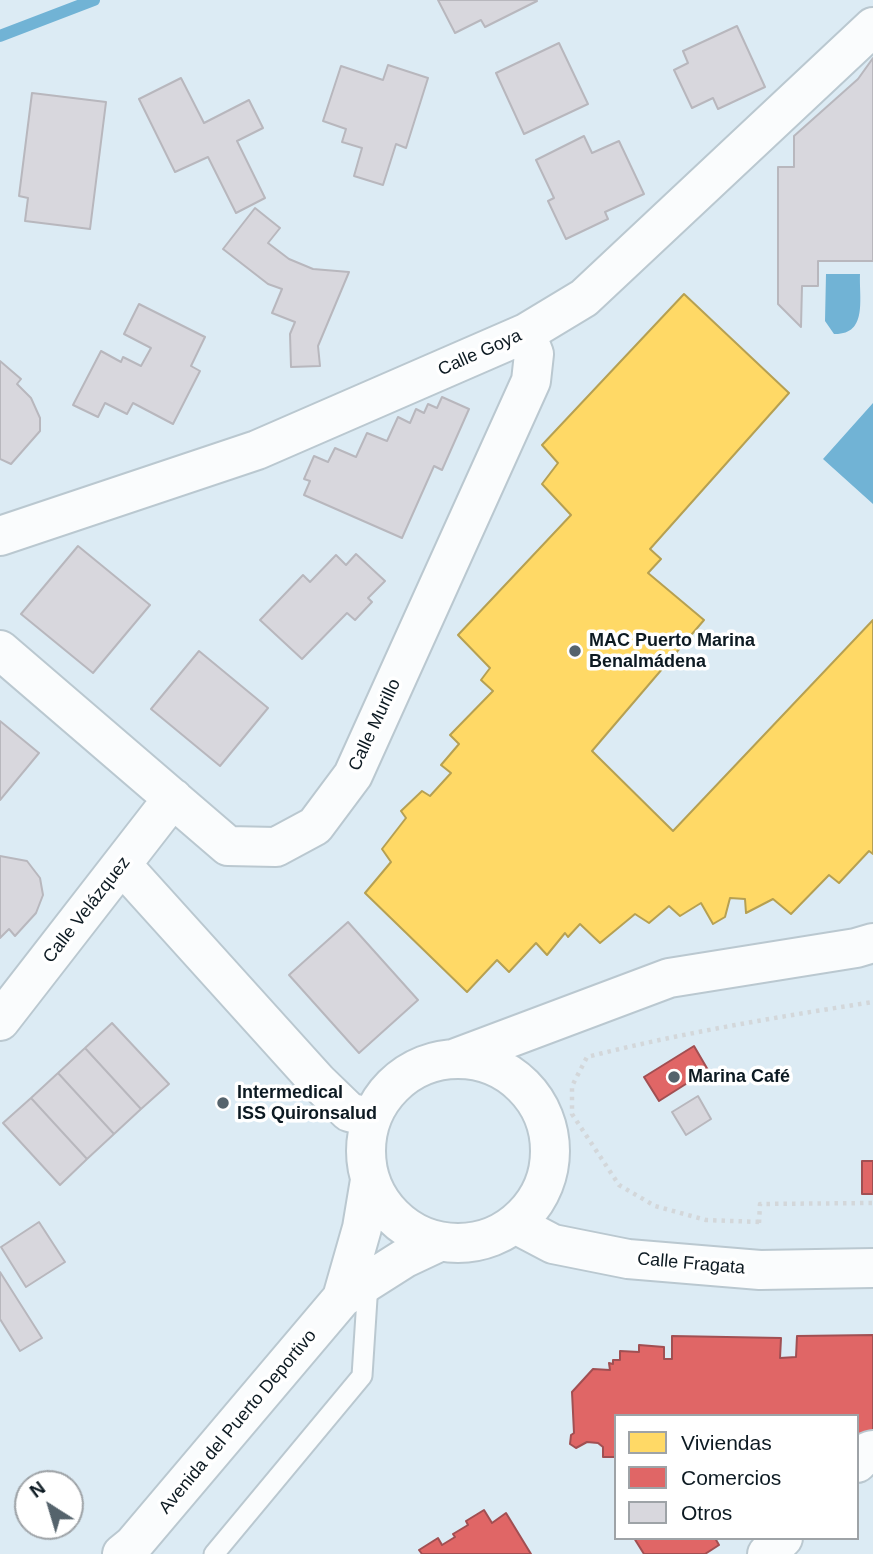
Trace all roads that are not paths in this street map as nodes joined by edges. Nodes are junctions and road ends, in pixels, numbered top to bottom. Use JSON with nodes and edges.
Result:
{"nodes":[{"id":1,"x":873,"y":27,"type":"edge"},
{"id":2,"x":526,"y":334,"type":"junction"},
{"id":3,"x":0,"y":536,"type":"edge"},
{"id":4,"x":0,"y":650,"type":"edge"},
{"id":5,"x":173,"y":798,"type":"junction"},
{"id":6,"x":122,"y":865,"type":"junction"},
{"id":7,"x":873,"y":943,"type":"edge"},
{"id":8,"x":0,"y":1021,"type":"edge"},
{"id":9,"x":456,"y":1058,"type":"junction"},
{"id":10,"x":371,"y":1118,"type":"junction"},
{"id":11,"x":370,"y":1180,"type":"junction"},
{"id":12,"x":515,"y":1224,"type":"junction"},
{"id":13,"x":439,"y":1242,"type":"junction"},
{"id":14,"x":873,"y":1268,"type":"edge"},
{"id":15,"x":355,"y":1291,"type":"junction"},
{"id":16,"x":873,"y":1450,"type":"edge"},
{"id":17,"x":859,"y":1461,"type":"edge"},
{"id":18,"x":781,"y":1540,"type":"edge"},
{"id":19,"x":128,"y":1551,"type":"edge"},
{"id":20,"x":214,"y":1554,"type":"edge"},
{"id":21,"x":767,"y":1554,"type":"edge"}],
"edges":[{"from":1,"to":2,"type":"street","name":"Calle Goya"},
{"from":2,"to":3,"type":"street","name":"Calle Goya"},
{"from":2,"to":5,"type":"street","name":"Calle Murillo"},
{"from":4,"to":5,"type":"street","name":"Calle Murillo"},
{"from":5,"to":6,"type":"street","name":"Calle Velázquez"},
{"from":6,"to":8,"type":"street","name":"Calle Velázquez"},
{"from":6,"to":10,"type":"street"},
{"from":7,"to":9,"type":"street"},
{"from":9,"to":10,"type":"street"},
{"from":9,"to":12,"type":"street"},
{"from":10,"to":11,"type":"street"},
{"from":11,"to":13,"type":"street"},
{"from":11,"to":15,"type":"street","name":"Avenida del Puerto Deportivo"},
{"from":12,"to":13,"type":"street"},
{"from":12,"to":14,"type":"street","name":"Calle Fragata"},
{"from":13,"to":15,"type":"street","name":"Avenida del Puerto Deportivo"},
{"from":15,"to":19,"type":"street","name":"Avenida del Puerto Deportivo"},
{"from":15,"to":20,"type":"lane"},
{"from":16,"to":17,"type":"street"},
{"from":18,"to":21,"type":"street"}]}
